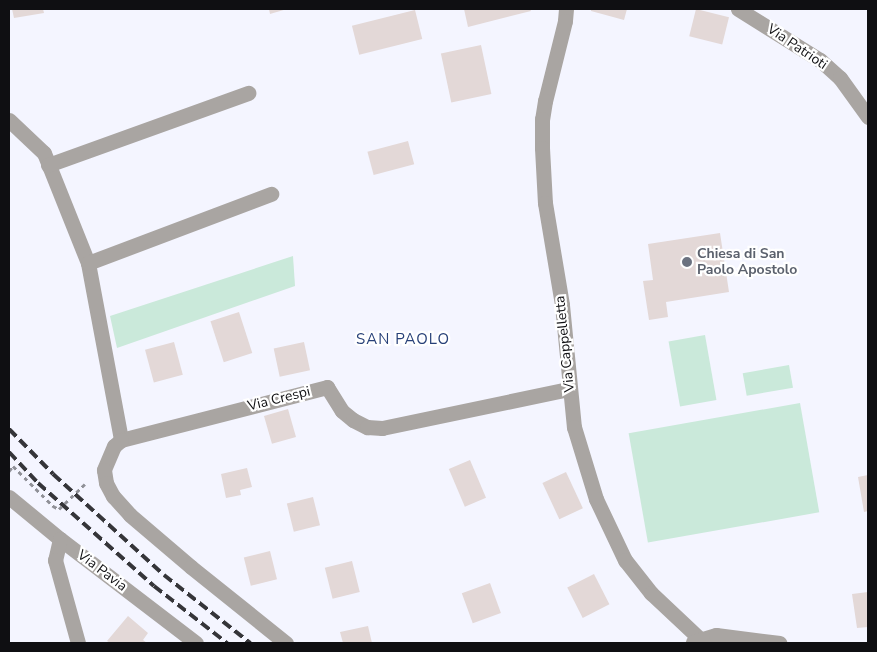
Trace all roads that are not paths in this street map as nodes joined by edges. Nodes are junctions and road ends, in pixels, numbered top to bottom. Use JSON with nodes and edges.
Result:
{"nodes":[{"id":1,"x":566,"y":9,"type":"edge"},
{"id":2,"x":738,"y":9,"type":"edge"},
{"id":3,"x":248,"y":93,"type":"dead end"},
{"id":4,"x":868,"y":117,"type":"edge"},
{"id":5,"x":9,"y":120,"type":"edge"},
{"id":6,"x":48,"y":165,"type":"junction"},
{"id":7,"x":271,"y":194,"type":"dead end"},
{"id":8,"x":88,"y":264,"type":"junction"},
{"id":9,"x":569,"y":389,"type":"junction"},
{"id":10,"x":121,"y":440,"type":"junction"},
{"id":11,"x":11,"y":502,"type":"edge"},
{"id":12,"x":60,"y":539,"type":"junction"},
{"id":13,"x":696,"y":642,"type":"edge"},
{"id":14,"x":78,"y":643,"type":"edge"},
{"id":15,"x":196,"y":643,"type":"edge"},
{"id":16,"x":286,"y":643,"type":"edge"},
{"id":17,"x":779,"y":643,"type":"edge"}],
"edges":[{"from":1,"to":9,"type":"street","name":"Via Cappelletta"},
{"from":2,"to":4,"type":"street","name":"Via Patrioti"},
{"from":3,"to":6,"type":"street"},
{"from":5,"to":6,"type":"street"},
{"from":6,"to":8,"type":"street"},
{"from":7,"to":8,"type":"street"},
{"from":8,"to":10,"type":"street"},
{"from":9,"to":10,"type":"street","name":"Via Crespi"},
{"from":9,"to":13,"type":"street","name":"Via Cappelletta"},
{"from":10,"to":16,"type":"street"},
{"from":11,"to":12,"type":"street","name":"Via Pavia"},
{"from":12,"to":14,"type":"street"},
{"from":12,"to":15,"type":"street","name":"Via Pavia"},
{"from":13,"to":17,"type":"street"}]}
